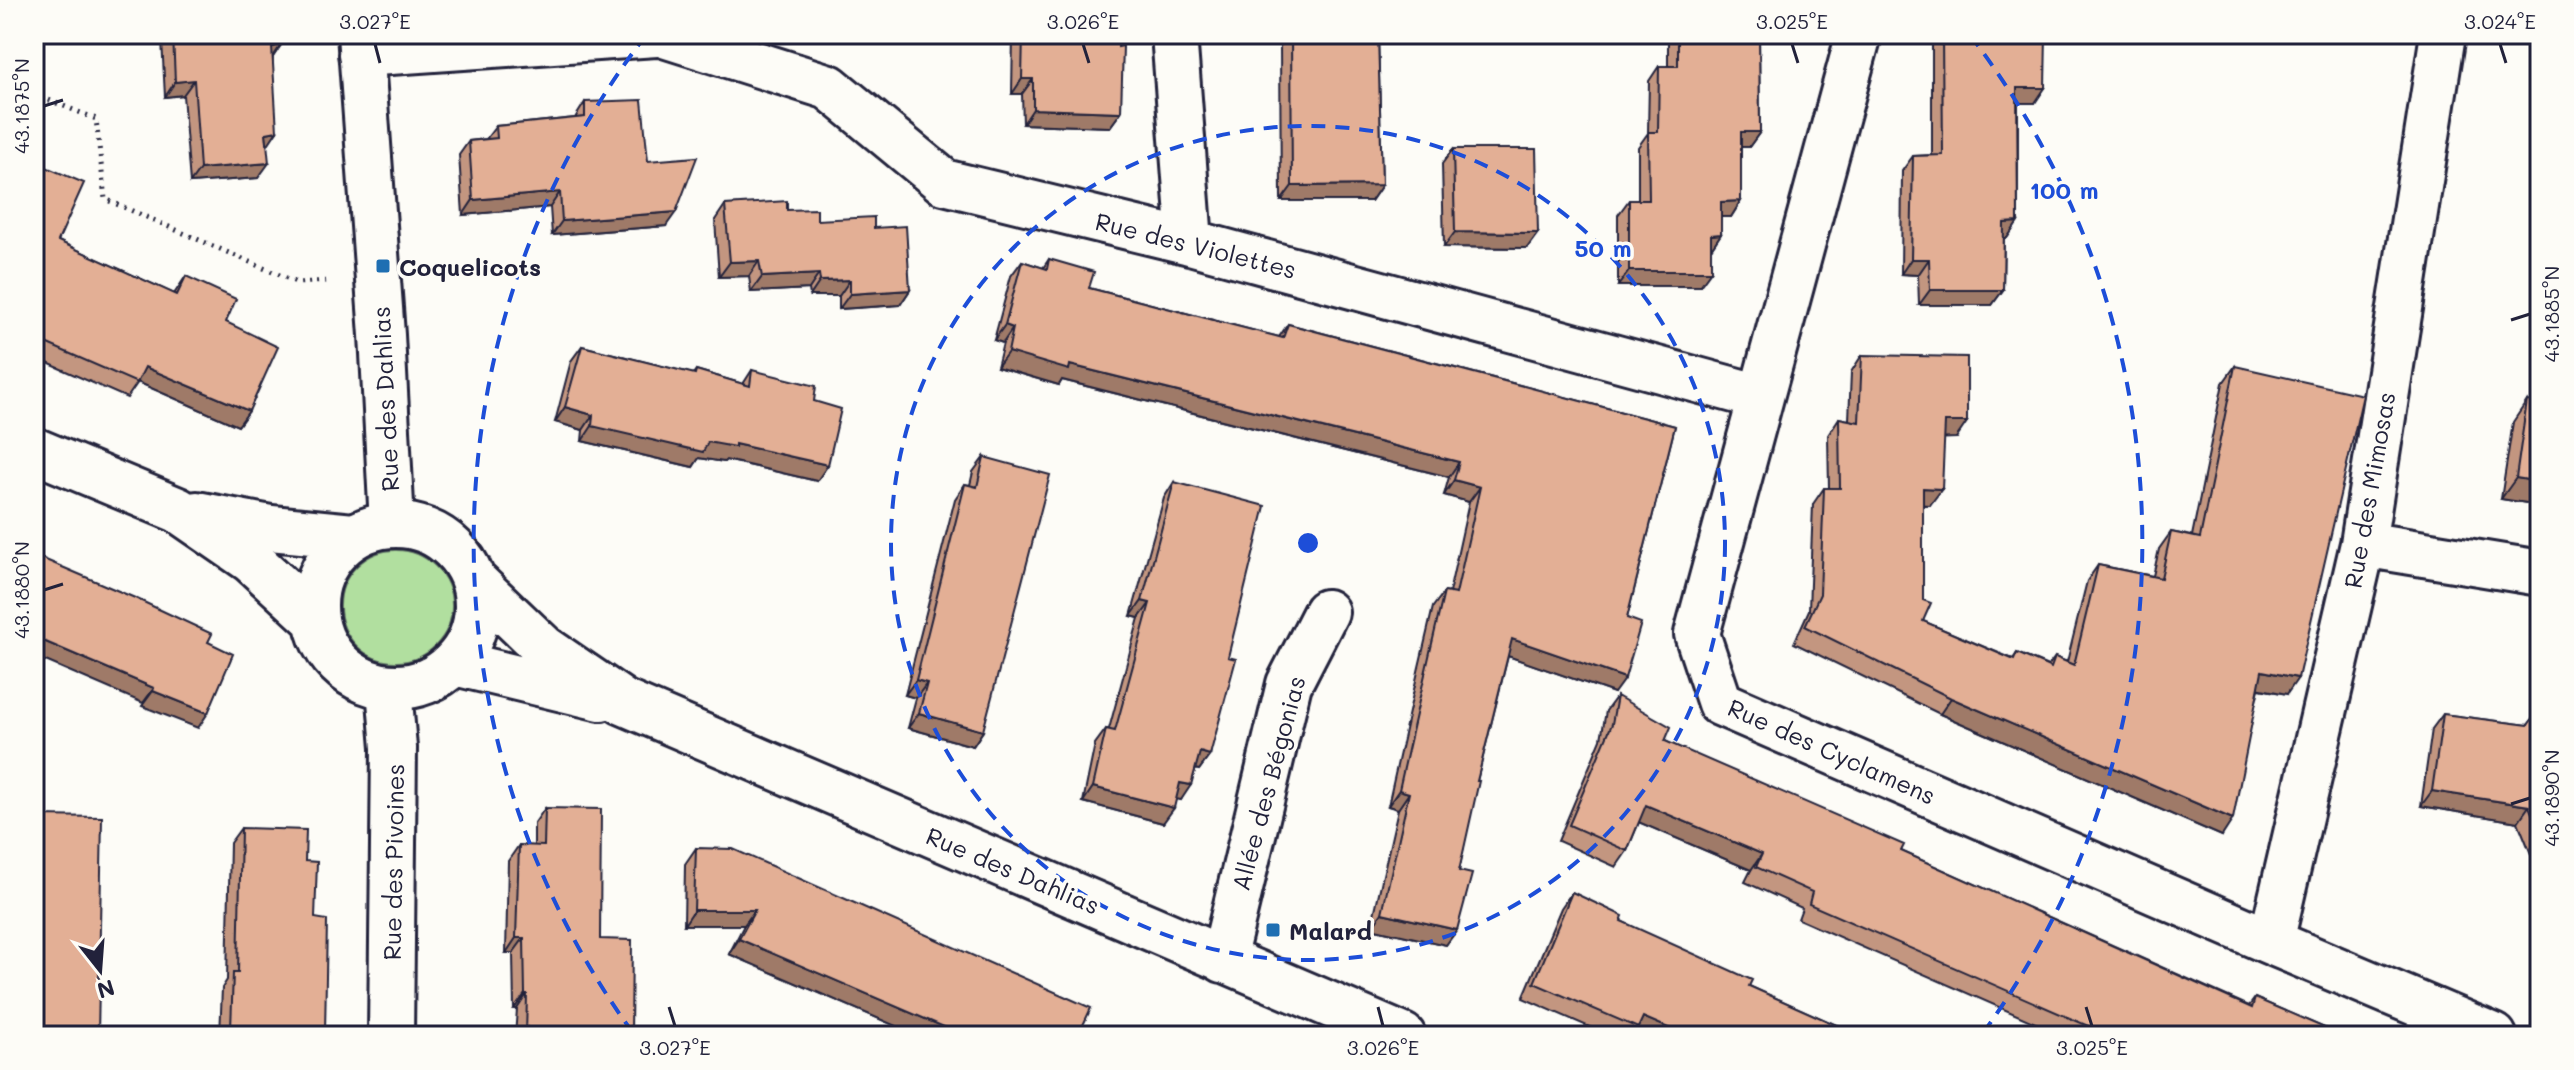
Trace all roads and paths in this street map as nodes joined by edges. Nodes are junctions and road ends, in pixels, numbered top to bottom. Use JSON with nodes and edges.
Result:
{"nodes":[{"id":1,"x":658,"y":34,"type":"edge"},
{"id":2,"x":1174,"y":34,"type":"edge"},
{"id":3,"x":1859,"y":34,"type":"edge"},
{"id":4,"x":2443,"y":34,"type":"edge"},
{"id":5,"x":360,"y":44,"type":"edge"},
{"id":6,"x":34,"y":94,"type":"edge"},
{"id":7,"x":1190,"y":242,"type":"junction"},
{"id":8,"x":378,"y":279,"type":"junction"},
{"id":9,"x":1760,"y":397,"type":"junction"},
{"id":10,"x":34,"y":450,"type":"edge"},
{"id":11,"x":178,"y":510,"type":"junction"},
{"id":12,"x":372,"y":530,"type":"junction"},
{"id":13,"x":2363,"y":544,"type":"junction"},
{"id":14,"x":2540,"y":573,"type":"edge"},
{"id":15,"x":475,"y":582,"type":"junction"},
{"id":16,"x":1326,"y":612,"type":"dead end"},
{"id":17,"x":315,"y":619,"type":"junction"},
{"id":18,"x":455,"y":663,"type":"junction"},
{"id":19,"x":389,"y":688,"type":"junction"},
{"id":20,"x":623,"y":702,"type":"junction"},
{"id":21,"x":2271,"y":942,"type":"junction"},
{"id":22,"x":1223,"y":960,"type":"junction"},
{"id":23,"x":391,"y":1036,"type":"edge"},
{"id":24,"x":1403,"y":1036,"type":"edge"},
{"id":25,"x":2494,"y":1036,"type":"edge"}],
"edges":[{"from":1,"to":5,"type":"street","name":"Rue des Violettes"},
{"from":1,"to":7,"type":"street","name":"Rue des Violettes"},
{"from":2,"to":7,"type":"street"},
{"from":3,"to":9,"type":"street","name":"Rue des Cyclamens"},
{"from":4,"to":13,"type":"street","name":"Rue des Mimosas"},
{"from":5,"to":8,"type":"street","name":"Rue des Dahlias"},
{"from":6,"to":8,"type":"path"},
{"from":7,"to":9,"type":"street","name":"Rue des Violettes"},
{"from":8,"to":12,"type":"street","name":"Rue des Dahlias"},
{"from":9,"to":21,"type":"street","name":"Rue des Cyclamens"},
{"from":10,"to":11,"type":"street"},
{"from":11,"to":12,"type":"street"},
{"from":11,"to":17,"type":"street"},
{"from":12,"to":15,"type":"street"},
{"from":12,"to":17,"type":"street"},
{"from":13,"to":14,"type":"street"},
{"from":13,"to":21,"type":"street","name":"Rue des Mimosas"},
{"from":15,"to":18,"type":"street"},
{"from":15,"to":20,"type":"street","name":"Rue des Dahlias"},
{"from":16,"to":22,"type":"street","name":"Allée des Bégonias"},
{"from":17,"to":19,"type":"street"},
{"from":18,"to":19,"type":"street"},
{"from":18,"to":20,"type":"street","name":"Rue des Dahlias"},
{"from":19,"to":23,"type":"street","name":"Rue des Pivoines"},
{"from":20,"to":22,"type":"street","name":"Rue des Dahlias"},
{"from":21,"to":25,"type":"street","name":"Rue des Cyclamens"},
{"from":22,"to":24,"type":"street","name":"Rue des Dahlias"}]}
